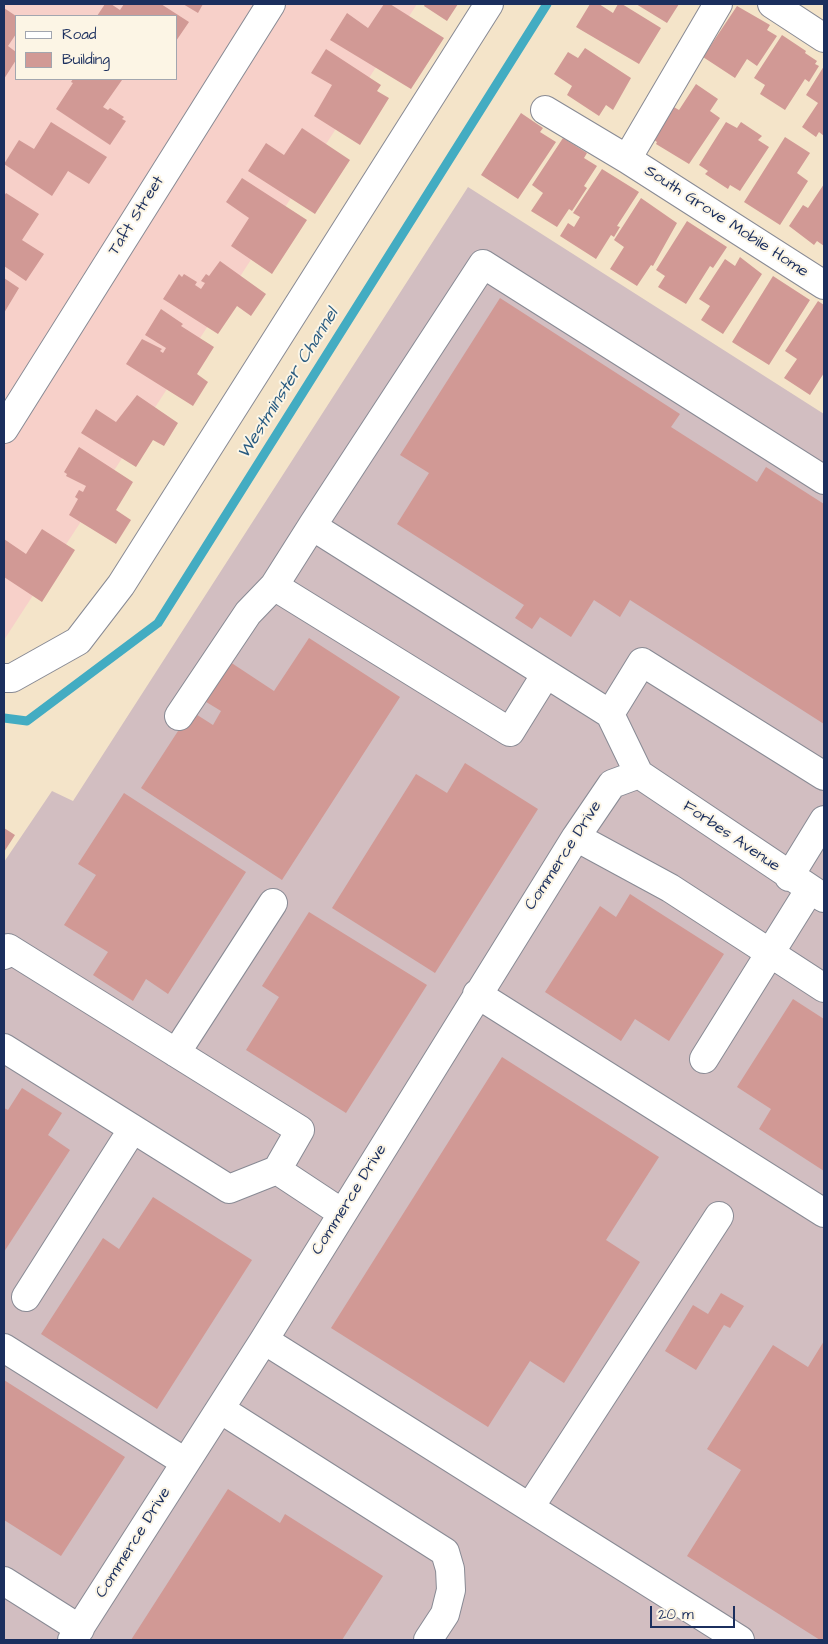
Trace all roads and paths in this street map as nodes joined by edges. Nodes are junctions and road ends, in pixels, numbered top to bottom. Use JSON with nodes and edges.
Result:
{"nodes":[{"id":1,"x":271,"y":4,"type":"edge"},
{"id":2,"x":489,"y":4,"type":"edge"},
{"id":3,"x":718,"y":4,"type":"edge"},
{"id":4,"x":772,"y":4,"type":"edge"},
{"id":5,"x":824,"y":38,"type":"edge"},
{"id":6,"x":545,"y":110,"type":"dead end"},
{"id":7,"x":627,"y":159,"type":"junction"},
{"id":8,"x":824,"y":285,"type":"edge"},
{"id":9,"x":4,"y":429,"type":"edge"},
{"id":10,"x":824,"y":480,"type":"edge"},
{"id":11,"x":312,"y":526,"type":"junction"},
{"id":12,"x":274,"y":586,"type":"junction"},
{"id":13,"x":546,"y":674,"type":"junction"},
{"id":14,"x":4,"y":678,"type":"edge"},
{"id":15,"x":610,"y":714,"type":"junction"},
{"id":16,"x":179,"y":716,"type":"dead end"},
{"id":17,"x":639,"y":774,"type":"junction"},
{"id":18,"x":824,"y":776,"type":"edge"},
{"id":19,"x":824,"y":820,"type":"edge"},
{"id":20,"x":576,"y":837,"type":"junction"},
{"id":21,"x":808,"y":888,"type":"edge"},
{"id":22,"x":273,"y":903,"type":"dead end"},
{"id":23,"x":770,"y":953,"type":"junction"},
{"id":24,"x":4,"y":955,"type":"edge"},
{"id":25,"x":824,"y":988,"type":"edge"},
{"id":26,"x":477,"y":994,"type":"junction"},
{"id":27,"x":4,"y":1048,"type":"edge"},
{"id":28,"x":176,"y":1052,"type":"junction"},
{"id":29,"x":704,"y":1059,"type":"dead end"},
{"id":30,"x":132,"y":1130,"type":"junction"},
{"id":31,"x":277,"y":1170,"type":"junction"},
{"id":32,"x":342,"y":1213,"type":"junction"},
{"id":33,"x":824,"y":1213,"type":"edge"},
{"id":34,"x":718,"y":1216,"type":"dead end"},
{"id":35,"x":26,"y":1297,"type":"dead end"},
{"id":36,"x":264,"y":1340,"type":"junction"},
{"id":37,"x":4,"y":1348,"type":"edge"},
{"id":38,"x":220,"y":1409,"type":"junction"},
{"id":39,"x":185,"y":1462,"type":"junction"},
{"id":40,"x":530,"y":1507,"type":"junction"},
{"id":41,"x":4,"y":1581,"type":"edge"},
{"id":42,"x":76,"y":1634,"type":"edge"},
{"id":43,"x":428,"y":1640,"type":"edge"},
{"id":44,"x":740,"y":1640,"type":"edge"}],
"edges":[{"from":1,"to":9,"type":"street","name":"Taft Street"},
{"from":2,"to":14,"type":"street"},
{"from":3,"to":7,"type":"street","name":"South Grove Mobile Home"},
{"from":4,"to":5,"type":"street"},
{"from":6,"to":7,"type":"street","name":"South Grove Mobile Home"},
{"from":7,"to":8,"type":"street","name":"South Grove Mobile Home"},
{"from":10,"to":11,"type":"street"},
{"from":11,"to":12,"type":"street"},
{"from":11,"to":13,"type":"street"},
{"from":12,"to":13,"type":"street"},
{"from":12,"to":16,"type":"street"},
{"from":13,"to":15,"type":"street"},
{"from":15,"to":17,"type":"street"},
{"from":15,"to":18,"type":"street"},
{"from":17,"to":20,"type":"street","name":"Commerce Drive"},
{"from":17,"to":21,"type":"street","name":"Forbes Avenue"},
{"from":19,"to":21,"type":"street"},
{"from":20,"to":23,"type":"street"},
{"from":20,"to":26,"type":"street","name":"Commerce Drive"},
{"from":21,"to":23,"type":"street"},
{"from":22,"to":28,"type":"street"},
{"from":23,"to":25,"type":"street"},
{"from":23,"to":29,"type":"street"},
{"from":24,"to":28,"type":"street"},
{"from":26,"to":32,"type":"street","name":"Commerce Drive"},
{"from":26,"to":33,"type":"street"},
{"from":27,"to":30,"type":"street"},
{"from":28,"to":31,"type":"street"},
{"from":30,"to":31,"type":"street"},
{"from":30,"to":35,"type":"street"},
{"from":31,"to":32,"type":"street"},
{"from":32,"to":36,"type":"street","name":"Commerce Drive"},
{"from":34,"to":40,"type":"street"},
{"from":36,"to":38,"type":"street","name":"Commerce Drive"},
{"from":36,"to":40,"type":"street"},
{"from":37,"to":39,"type":"street"},
{"from":38,"to":39,"type":"street","name":"Commerce Drive"},
{"from":38,"to":43,"type":"street"},
{"from":39,"to":42,"type":"street","name":"Commerce Drive"},
{"from":40,"to":44,"type":"street"},
{"from":41,"to":42,"type":"street"}]}
